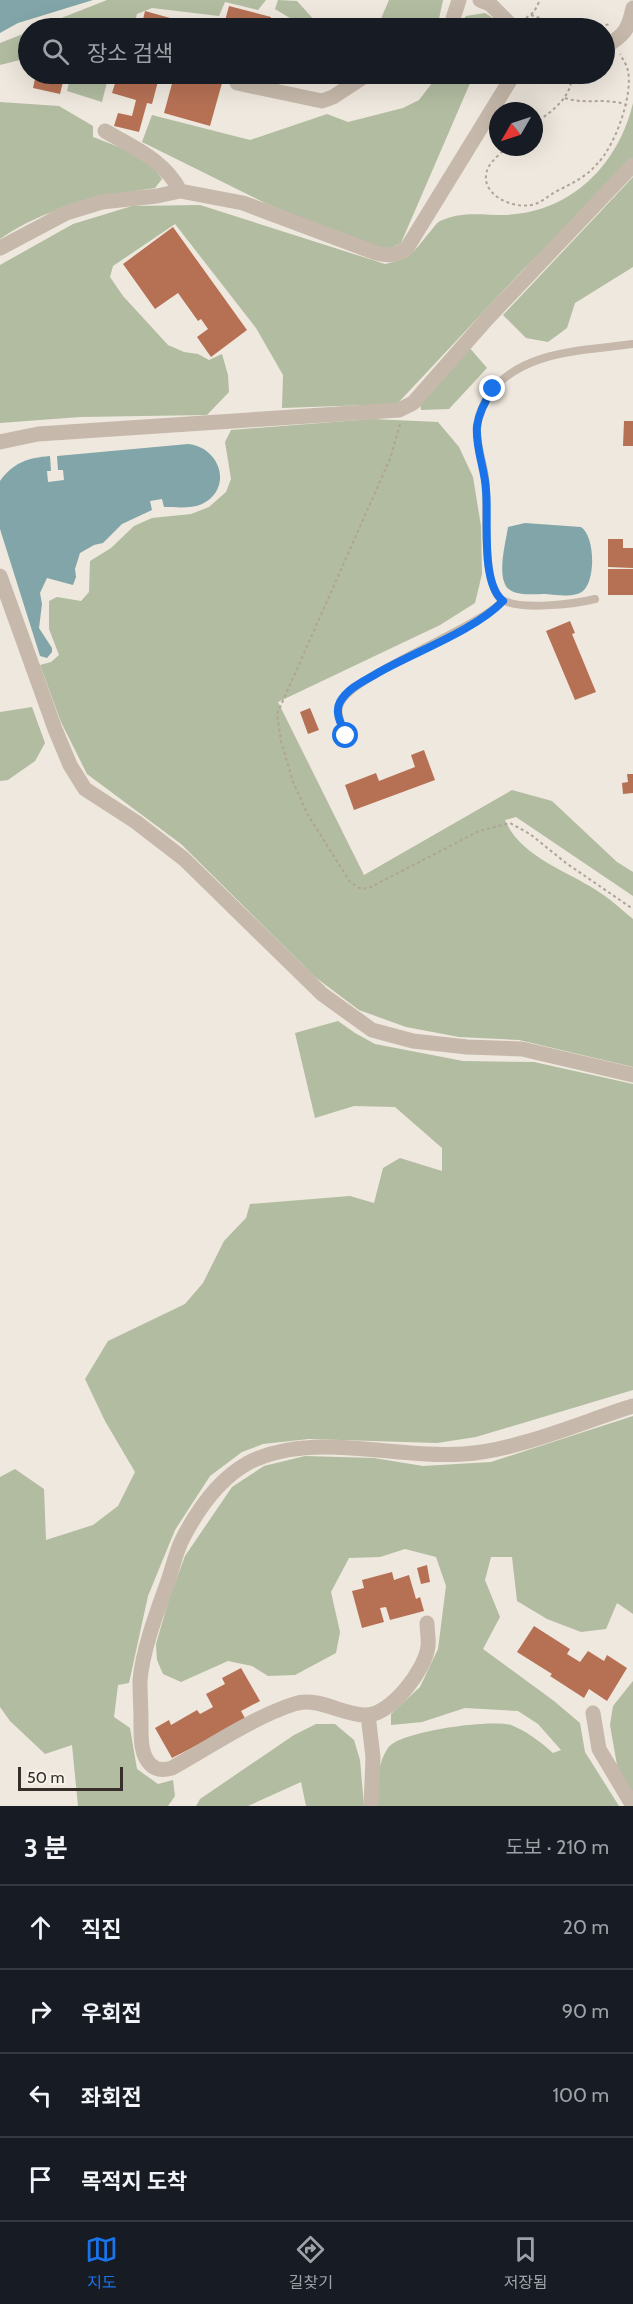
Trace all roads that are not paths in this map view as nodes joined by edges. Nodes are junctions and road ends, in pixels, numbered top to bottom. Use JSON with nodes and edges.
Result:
{"nodes":[{"id":1,"x":459,"y":0,"type":"edge"},
{"id":2,"x":480,"y":0,"type":"edge"},
{"id":3,"x":633,"y":8,"type":"edge"},
{"id":4,"x":453,"y":18,"type":"edge"},
{"id":5,"x":503,"y":18,"type":"edge"},
{"id":6,"x":615,"y":41,"type":"edge"},
{"id":7,"x":242,"y":84,"type":"edge"},
{"id":8,"x":353,"y":84,"type":"edge"},
{"id":9,"x":508,"y":84,"type":"edge"},
{"id":10,"x":105,"y":131,"type":"dead end"},
{"id":11,"x":633,"y":165,"type":"edge"},
{"id":12,"x":180,"y":191,"type":"junction"},
{"id":13,"x":0,"y":248,"type":"edge"},
{"id":14,"x":633,"y":344,"type":"edge"},
{"id":15,"x":0,"y":442,"type":"edge"},
{"id":16,"x":0,"y":576,"type":"edge"},
{"id":17,"x":595,"y":599,"type":"dead end"},
{"id":18,"x":503,"y":601,"type":"junction"},
{"id":19,"x":346,"y":736,"type":"dead end"},
{"id":20,"x":633,"y":1075,"type":"edge"},
{"id":21,"x":633,"y":1406,"type":"edge"},
{"id":22,"x":427,"y":1623,"type":"dead end"},
{"id":23,"x":593,"y":1713,"type":"dead end"},
{"id":24,"x":368,"y":1715,"type":"junction"},
{"id":25,"x":371,"y":1806,"type":"edge"},
{"id":26,"x":633,"y":1806,"type":"edge"}],
"edges":[{"from":1,"to":4,"type":"street"},
{"from":2,"to":5,"type":"street"},
{"from":3,"to":6,"type":"street"},
{"from":7,"to":8,"type":"street"},
{"from":9,"to":12,"type":"street"},
{"from":10,"to":12,"type":"street"},
{"from":11,"to":15,"type":"street"},
{"from":12,"to":13,"type":"street"},
{"from":14,"to":18,"type":"lane"},
{"from":16,"to":20,"type":"street"},
{"from":17,"to":18,"type":"lane"},
{"from":18,"to":19,"type":"lane"},
{"from":21,"to":24,"type":"street"},
{"from":22,"to":24,"type":"street"},
{"from":23,"to":26,"type":"street"},
{"from":24,"to":25,"type":"street"}]}
